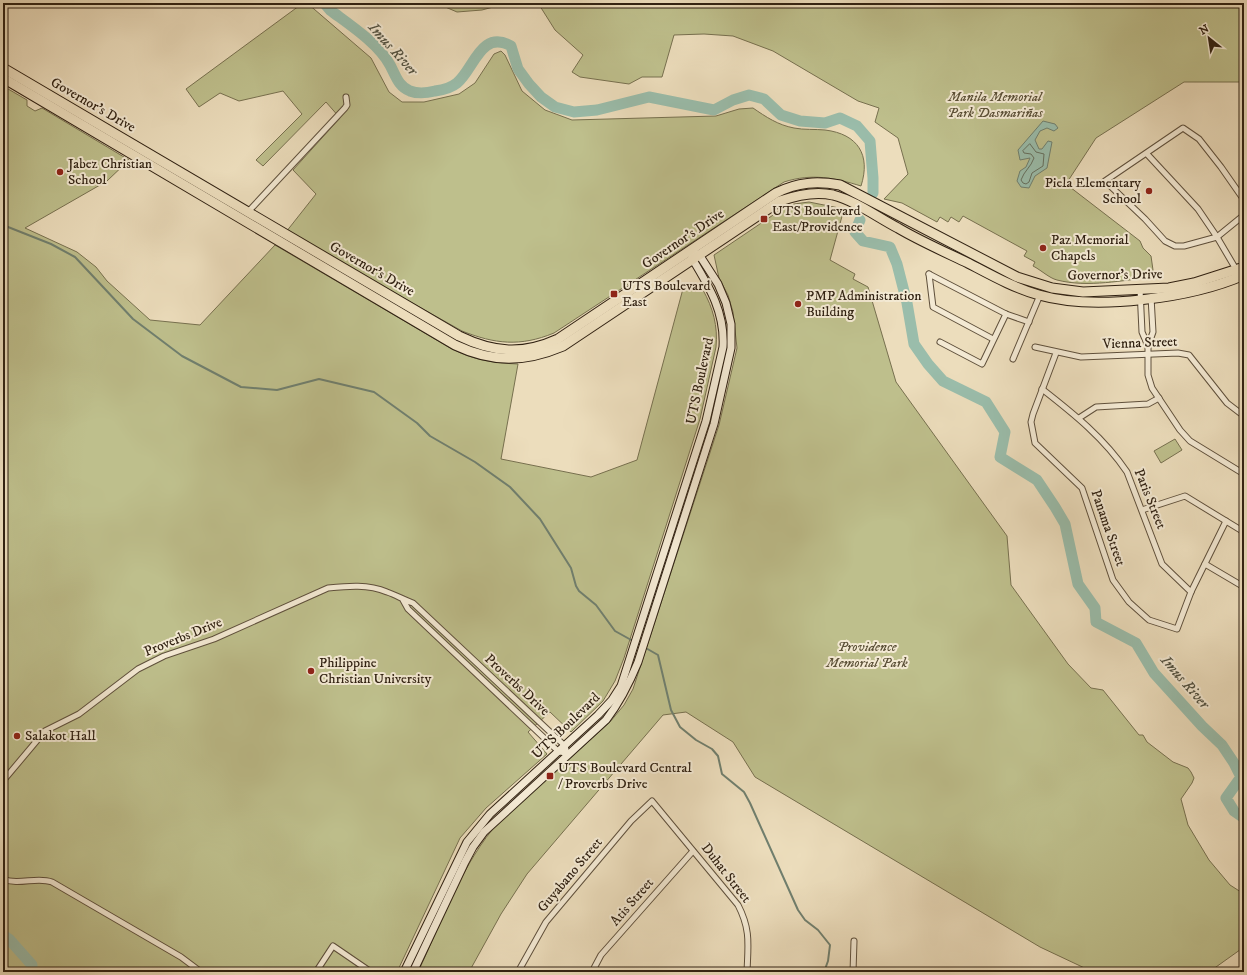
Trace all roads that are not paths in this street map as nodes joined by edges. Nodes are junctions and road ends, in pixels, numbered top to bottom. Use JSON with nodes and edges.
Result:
{"nodes":[{"id":1,"x":3,"y":68,"type":"edge"},
{"id":2,"x":3,"y":78,"type":"edge"},
{"id":3,"x":346,"y":97,"type":"dead end"},
{"id":4,"x":1147,"y":154,"type":"junction"},
{"id":5,"x":1244,"y":200,"type":"edge"},
{"id":6,"x":245,"y":215,"type":"junction"},
{"id":7,"x":1244,"y":215,"type":"edge"},
{"id":8,"x":1217,"y":237,"type":"junction"},
{"id":9,"x":691,"y":251,"type":"junction"},
{"id":10,"x":696,"y":258,"type":"junction"},
{"id":11,"x":1241,"y":272,"type":"edge"},
{"id":12,"x":1140,"y":289,"type":"junction"},
{"id":13,"x":1151,"y":294,"type":"junction"},
{"id":14,"x":1040,"y":295,"type":"junction"},
{"id":15,"x":1141,"y":299,"type":"junction"},
{"id":16,"x":1006,"y":314,"type":"junction"},
{"id":17,"x":1029,"y":322,"type":"junction"},
{"id":18,"x":993,"y":339,"type":"junction"},
{"id":19,"x":940,"y":342,"type":"dead end"},
{"id":20,"x":1148,"y":346,"type":"junction"},
{"id":21,"x":1035,"y":347,"type":"dead end"},
{"id":22,"x":1056,"y":353,"type":"junction"},
{"id":23,"x":1148,"y":355,"type":"junction"},
{"id":24,"x":1014,"y":359,"type":"dead end"},
{"id":25,"x":1042,"y":389,"type":"junction"},
{"id":26,"x":1159,"y":398,"type":"junction"},
{"id":27,"x":1244,"y":416,"type":"edge"},
{"id":28,"x":1079,"y":418,"type":"junction"},
{"id":29,"x":1244,"y":474,"type":"edge"},
{"id":30,"x":1142,"y":510,"type":"junction"},
{"id":31,"x":1226,"y":521,"type":"junction"},
{"id":32,"x":1244,"y":532,"type":"edge"},
{"id":33,"x":1206,"y":564,"type":"junction"},
{"id":34,"x":1244,"y":586,"type":"edge"},
{"id":35,"x":1191,"y":592,"type":"junction"},
{"id":36,"x":403,"y":600,"type":"junction"},
{"id":37,"x":566,"y":750,"type":"junction"},
{"id":38,"x":559,"y":752,"type":"junction"},
{"id":39,"x":3,"y":781,"type":"edge"},
{"id":40,"x":652,"y":801,"type":"joint"},
{"id":41,"x":693,"y":850,"type":"junction"},
{"id":42,"x":3,"y":879,"type":"edge"},
{"id":43,"x":854,"y":941,"type":"dead end"},
{"id":44,"x":201,"y":972,"type":"edge"},
{"id":45,"x":316,"y":972,"type":"edge"},
{"id":46,"x":371,"y":972,"type":"edge"},
{"id":47,"x":404,"y":972,"type":"edge"},
{"id":48,"x":413,"y":972,"type":"edge"},
{"id":49,"x":518,"y":972,"type":"edge"},
{"id":50,"x":592,"y":972,"type":"edge"},
{"id":51,"x":747,"y":972,"type":"edge"},
{"id":52,"x":853,"y":972,"type":"edge"}],
"edges":[{"from":1,"to":6,"type":"highway","name":"Governor's Drive"},
{"from":2,"to":6,"type":"highway","name":"Governor's Drive"},
{"from":3,"to":6,"type":"street"},
{"from":4,"to":5,"type":"street"},
{"from":4,"to":8,"type":"street"},
{"from":4,"to":8,"type":"street"},
{"from":6,"to":9,"type":"highway","name":"Governor's Drive"},
{"from":6,"to":10,"type":"highway","name":"Governor's Drive"},
{"from":7,"to":8,"type":"street"},
{"from":8,"to":11,"type":"street"},
{"from":9,"to":10,"type":"main road","name":"UTS Boulevard"},
{"from":9,"to":12,"type":"highway","name":"Governor's Drive"},
{"from":10,"to":14,"type":"highway","name":"Governor's Drive"},
{"from":10,"to":37,"type":"main road","name":"UTS Boulevard"},
{"from":10,"to":37,"type":"main road","name":"UTS Boulevard"},
{"from":11,"to":13,"type":"highway","name":"Governor's Drive"},
{"from":12,"to":13,"type":"highway","name":"Governor's Drive"},
{"from":12,"to":15,"type":"street"},
{"from":13,"to":15,"type":"highway","name":"Governor's Drive"},
{"from":13,"to":20,"type":"street"},
{"from":14,"to":15,"type":"highway","name":"Governor's Drive"},
{"from":14,"to":17,"type":"street"},
{"from":15,"to":20,"type":"street"},
{"from":16,"to":17,"type":"street"},
{"from":16,"to":18,"type":"street"},
{"from":16,"to":18,"type":"street"},
{"from":17,"to":24,"type":"street"},
{"from":18,"to":19,"type":"street"},
{"from":20,"to":23,"type":"street"},
{"from":21,"to":22,"type":"street","name":"Vienna Street"},
{"from":22,"to":23,"type":"street","name":"Vienna Street"},
{"from":22,"to":25,"type":"street","name":"Panama Street"},
{"from":23,"to":26,"type":"street"},
{"from":23,"to":27,"type":"street","name":"Vienna Street"},
{"from":25,"to":28,"type":"street","name":"Paris Street"},
{"from":25,"to":35,"type":"street","name":"Panama Street"},
{"from":26,"to":28,"type":"street"},
{"from":26,"to":29,"type":"street"},
{"from":28,"to":30,"type":"street","name":"Paris Street"},
{"from":30,"to":31,"type":"street"},
{"from":30,"to":35,"type":"street","name":"Paris Street"},
{"from":31,"to":32,"type":"street"},
{"from":31,"to":33,"type":"street"},
{"from":33,"to":34,"type":"street"},
{"from":33,"to":35,"type":"street"},
{"from":36,"to":37,"type":"street","name":"Proverbs Drive"},
{"from":36,"to":38,"type":"street","name":"Proverbs Drive"},
{"from":36,"to":39,"type":"street","name":"Proverbs Drive"},
{"from":37,"to":38,"type":"main road","name":"UTS Boulevard"},
{"from":37,"to":48,"type":"main road","name":"UTS Boulevard"},
{"from":38,"to":47,"type":"main road","name":"UTS Boulevard"},
{"from":40,"to":41,"type":"street","name":"Duhat Street"},
{"from":40,"to":49,"type":"street","name":"Guyabano Street"},
{"from":41,"to":50,"type":"street","name":"Atis Street"},
{"from":41,"to":51,"type":"street","name":"Duhat Street"},
{"from":42,"to":44,"type":"street"},
{"from":43,"to":52,"type":"street"},
{"from":45,"to":46,"type":"street"}]}
